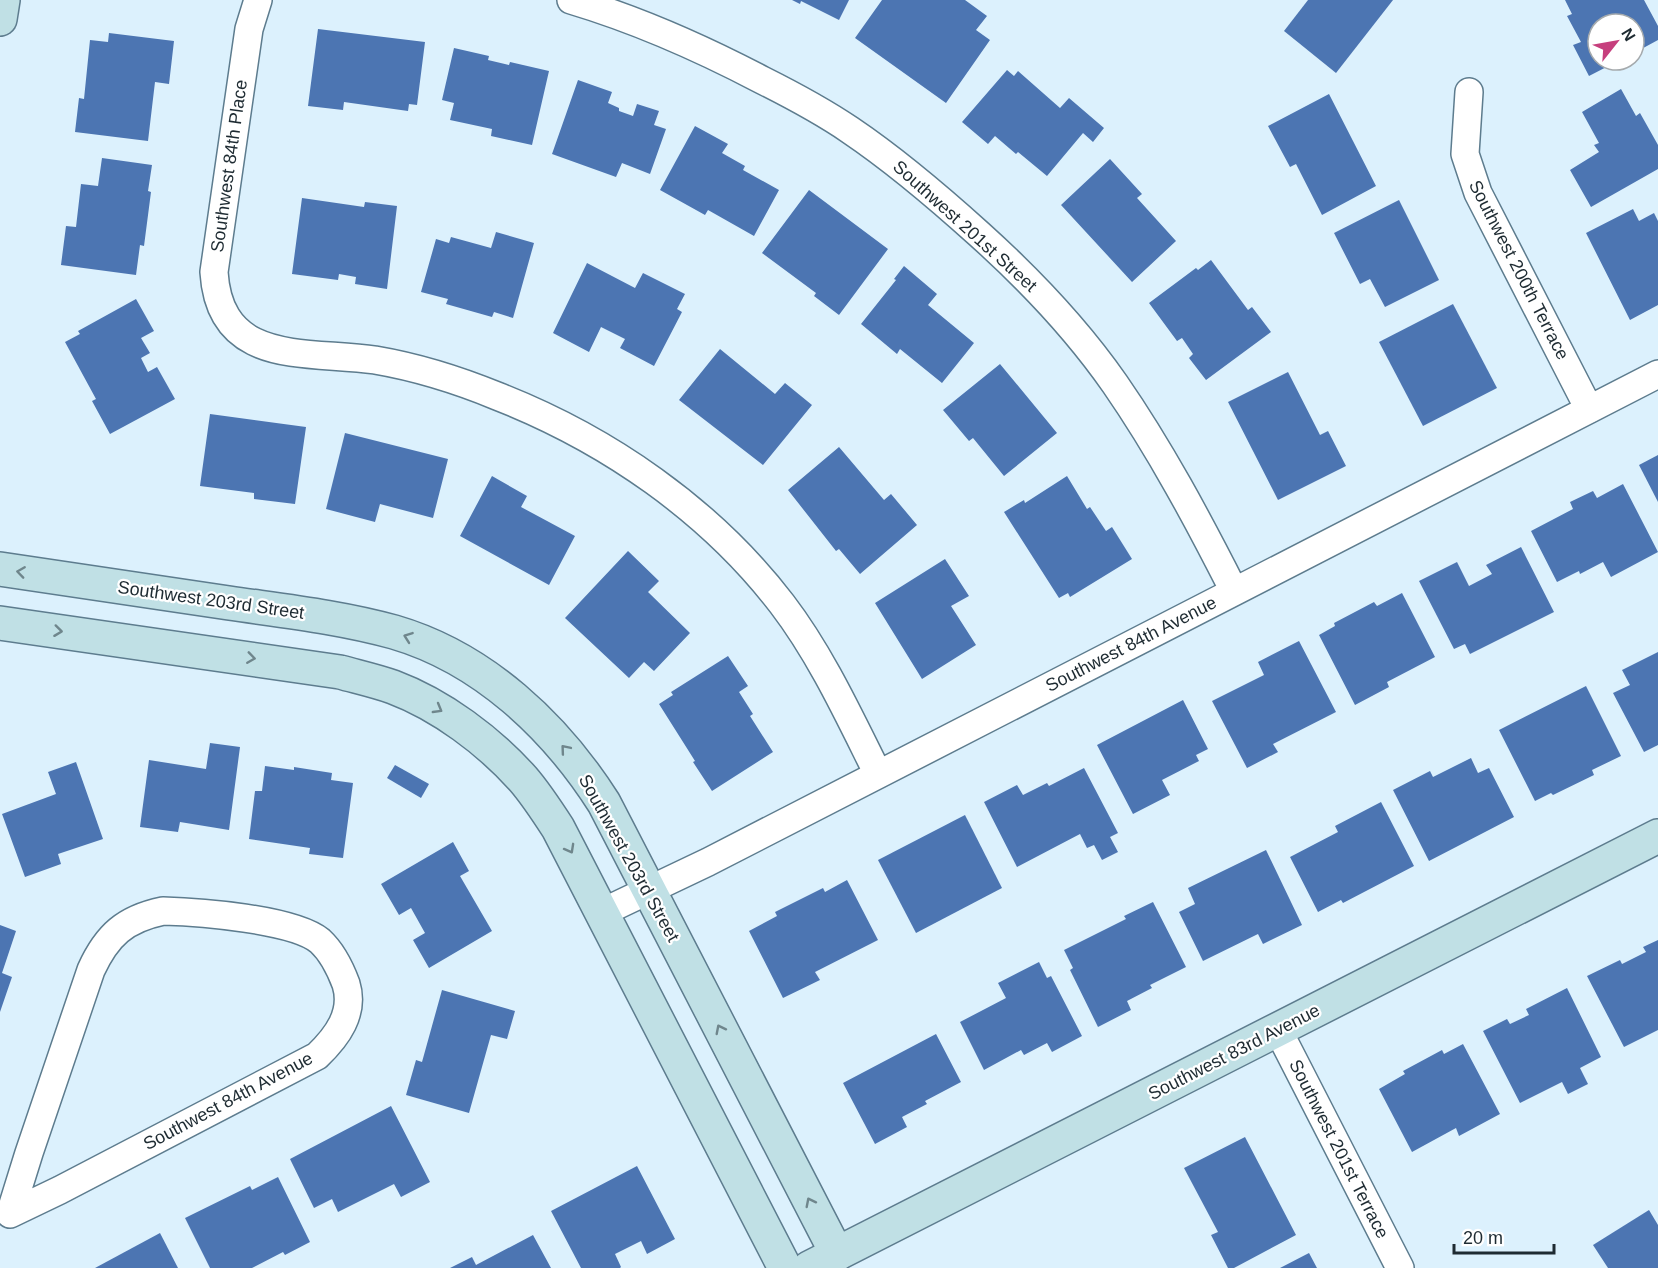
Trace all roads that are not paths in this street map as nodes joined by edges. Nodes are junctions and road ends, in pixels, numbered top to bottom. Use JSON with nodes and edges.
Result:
{"nodes":[{"id":1,"x":3,"y":0,"type":"edge"},
{"id":2,"x":258,"y":0,"type":"edge"},
{"id":3,"x":571,"y":0,"type":"edge"},
{"id":4,"x":0,"y":19,"type":"edge"},
{"id":5,"x":1469,"y":92,"type":"dead end"},
{"id":6,"x":1658,"y":374,"type":"edge"},
{"id":7,"x":1589,"y":409,"type":"junction"},
{"id":8,"x":0,"y":569,"type":"edge"},
{"id":9,"x":1234,"y":591,"type":"junction"},
{"id":10,"x":0,"y":623,"type":"edge"},
{"id":11,"x":878,"y":774,"type":"junction"},
{"id":12,"x":1658,"y":836,"type":"edge"},
{"id":13,"x":648,"y":891,"type":"junction"},
{"id":14,"x":603,"y":912,"type":"junction"},
{"id":15,"x":1278,"y":1030,"type":"junction"},
{"id":16,"x":5,"y":1224,"type":"edge"},
{"id":17,"x":823,"y":1261,"type":"edge"},
{"id":18,"x":785,"y":1268,"type":"edge"},
{"id":19,"x":1400,"y":1268,"type":"edge"}],
"edges":[{"from":1,"to":4,"type":"street"},
{"from":2,"to":11,"type":"street","name":"Southwest 84th Place"},
{"from":3,"to":9,"type":"street","name":"Southwest 201st Street"},
{"from":5,"to":7,"type":"street","name":"Southwest 200th Terrace"},
{"from":6,"to":7,"type":"street","name":"Southwest 84th Avenue"},
{"from":7,"to":9,"type":"street","name":"Southwest 84th Avenue"},
{"from":13,"to":8,"type":"street","name":"Southwest 203rd Street","one_way":true},
{"from":9,"to":11,"type":"street","name":"Southwest 84th Avenue"},
{"from":10,"to":14,"type":"street","one_way":true},
{"from":11,"to":13,"type":"street","name":"Southwest 84th Avenue"},
{"from":12,"to":15,"type":"street","name":"Southwest 83rd Avenue"},
{"from":13,"to":14,"type":"street","name":"Southwest 84th Avenue"},
{"from":17,"to":13,"type":"street","name":"Southwest 203rd Street","one_way":true},
{"from":14,"to":18,"type":"street"},
{"from":15,"to":17,"type":"street","name":"Southwest 83rd Avenue"},
{"from":15,"to":19,"type":"street","name":"Southwest 201st Terrace"},
{"from":16,"to":16,"type":"street","name":"Southwest 84th Avenue"}]}
